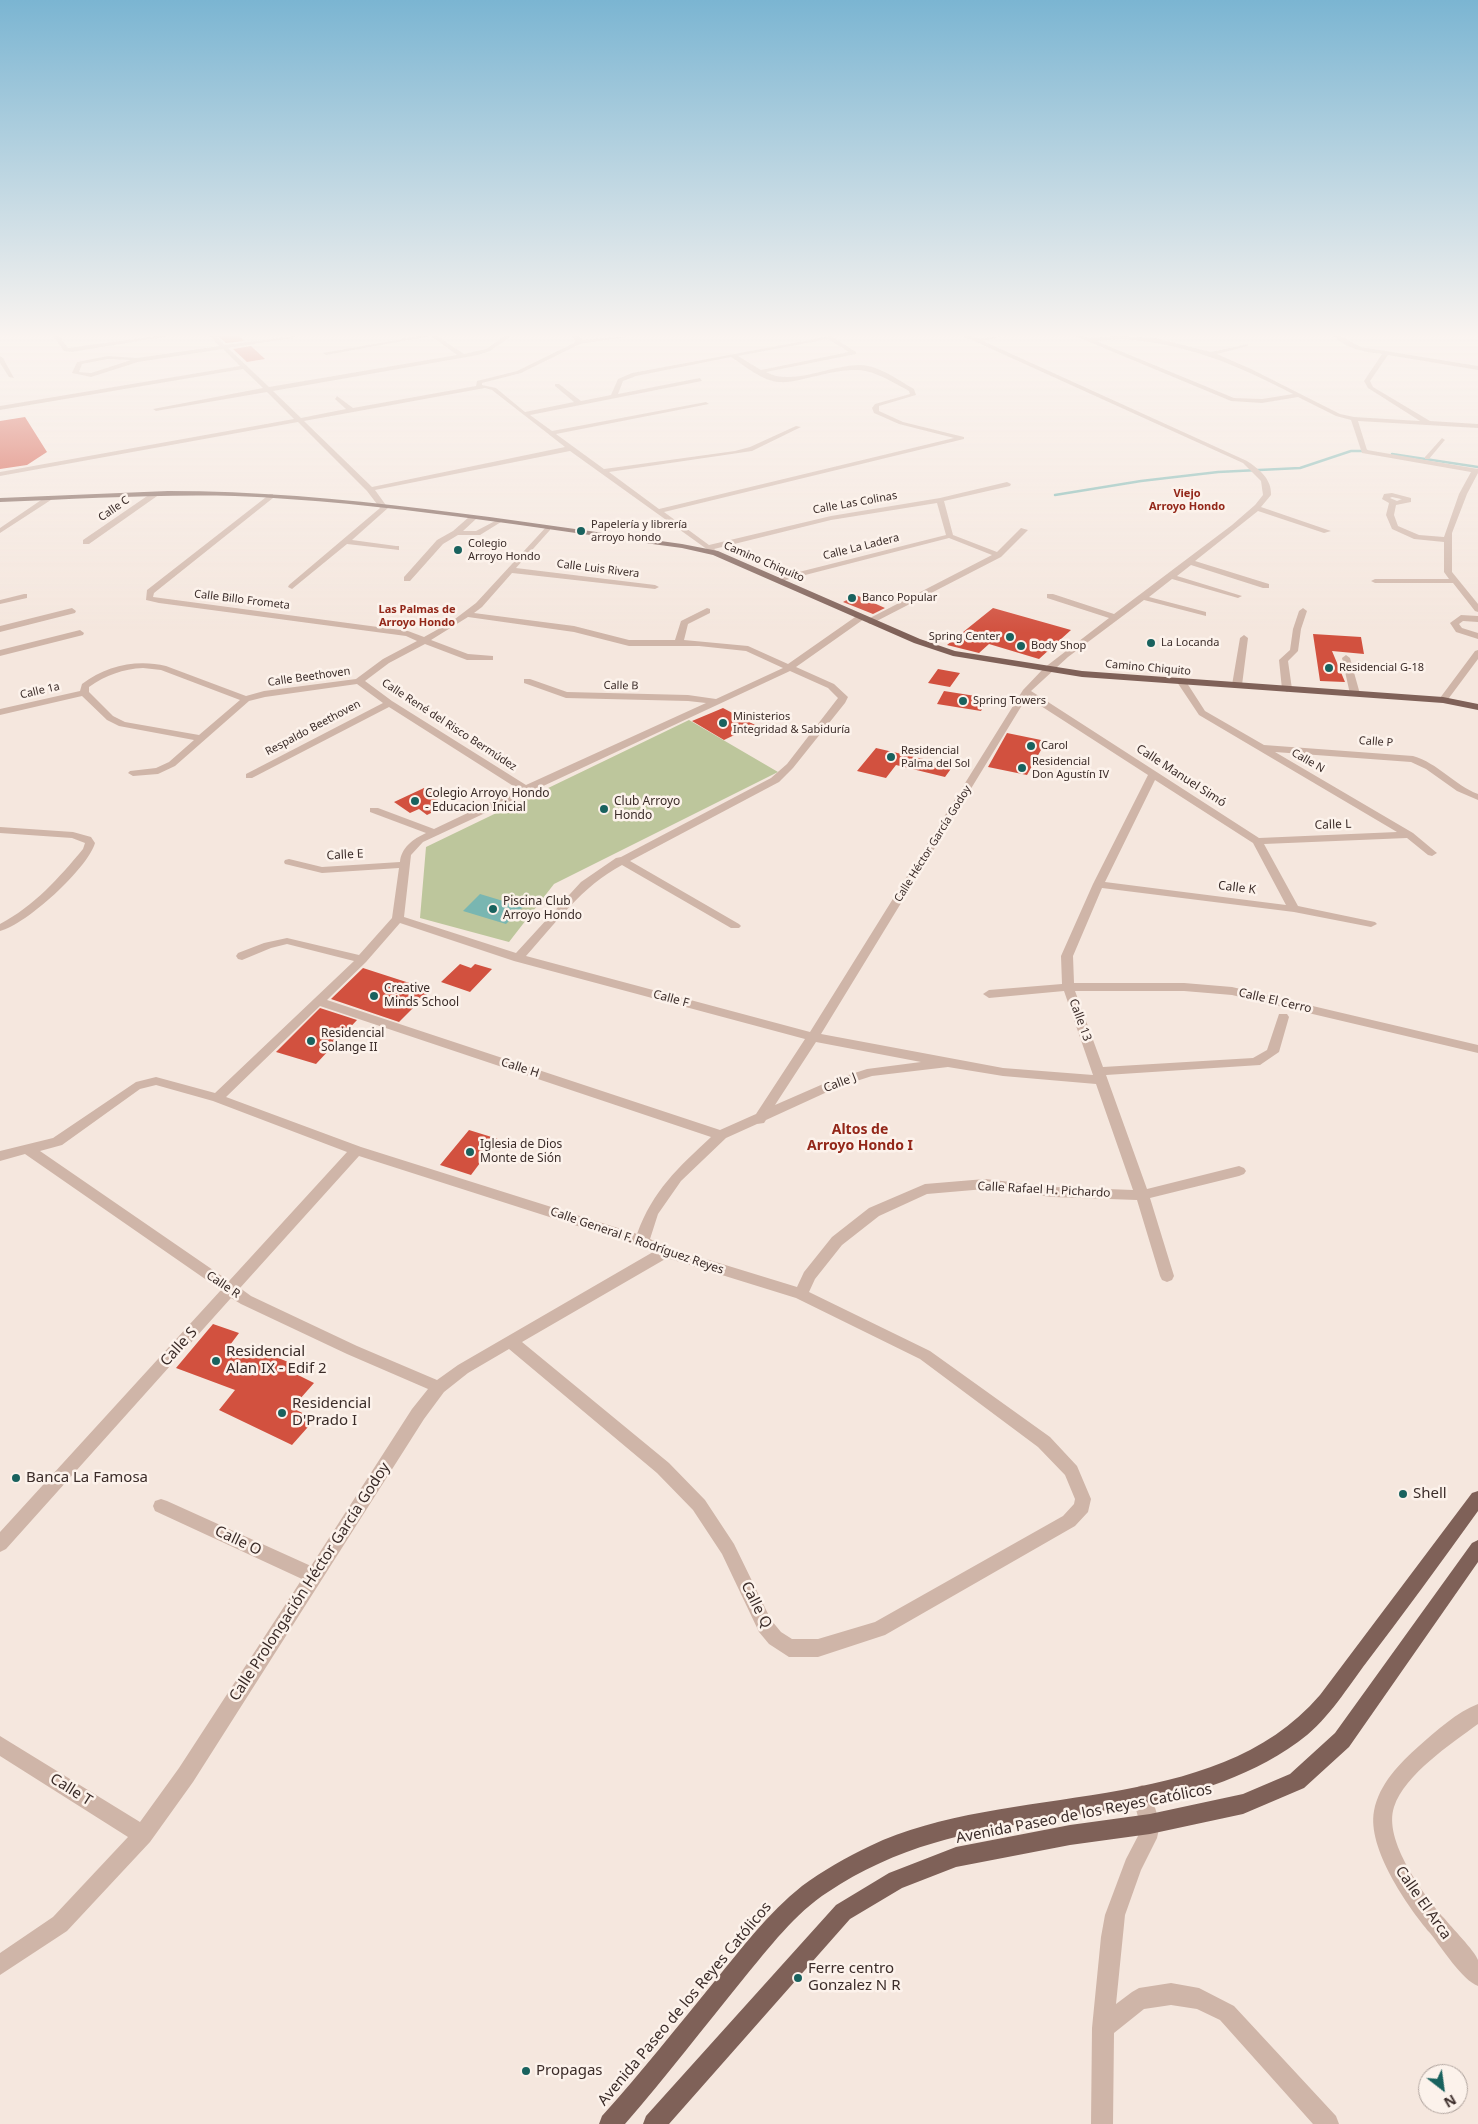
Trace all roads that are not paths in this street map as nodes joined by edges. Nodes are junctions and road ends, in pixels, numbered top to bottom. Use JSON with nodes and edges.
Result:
{"nodes":[{"id":1,"x":215,"y":435,"type":"edge"},
{"id":2,"x":315,"y":435,"type":"edge"},
{"id":3,"x":554,"y":435,"type":"edge"},
{"id":4,"x":781,"y":435,"type":"edge"},
{"id":5,"x":949,"y":435,"type":"edge"},
{"id":6,"x":1185,"y":435,"type":"edge"},
{"id":7,"x":1358,"y":435,"type":"edge"},
{"id":8,"x":1442,"y":440,"type":"dead end"},
{"id":9,"x":572,"y":448,"type":"junction"},
{"id":10,"x":1362,"y":450,"type":"junction"},
{"id":11,"x":1427,"y":458,"type":"junction"},
{"id":12,"x":1477,"y":469,"type":"edge"},
{"id":13,"x":604,"y":470,"type":"junction"},
{"id":14,"x":0,"y":474,"type":"edge"},
{"id":15,"x":1007,"y":484,"type":"dead end"},
{"id":16,"x":370,"y":489,"type":"junction"},
{"id":17,"x":156,"y":494,"type":"junction"},
{"id":18,"x":270,"y":496,"type":"junction"},
{"id":19,"x":50,"y":498,"type":"junction"},
{"id":20,"x":0,"y":500,"type":"edge"},
{"id":21,"x":940,"y":500,"type":"junction"},
{"id":22,"x":1393,"y":503,"type":"dead end"},
{"id":23,"x":384,"y":508,"type":"junction"},
{"id":24,"x":1257,"y":508,"type":"junction"},
{"id":25,"x":659,"y":511,"type":"junction"},
{"id":26,"x":472,"y":519,"type":"junction"},
{"id":27,"x":498,"y":522,"type":"junction"},
{"id":28,"x":547,"y":528,"type":"junction"},
{"id":29,"x":0,"y":530,"type":"edge"},
{"id":30,"x":1024,"y":530,"type":"dead end"},
{"id":31,"x":1327,"y":531,"type":"dead end"},
{"id":32,"x":456,"y":533,"type":"junction"},
{"id":33,"x":692,"y":536,"type":"junction"},
{"id":34,"x":950,"y":536,"type":"junction"},
{"id":35,"x":1448,"y":540,"type":"junction"},
{"id":36,"x":346,"y":541,"type":"junction"},
{"id":37,"x":86,"y":542,"type":"dead end"},
{"id":38,"x":682,"y":546,"type":"junction"},
{"id":39,"x":396,"y":548,"type":"dead end"},
{"id":40,"x":711,"y":551,"type":"junction"},
{"id":41,"x":998,"y":555,"type":"junction"},
{"id":42,"x":1189,"y":562,"type":"junction"},
{"id":43,"x":509,"y":570,"type":"junction"},
{"id":44,"x":1169,"y":576,"type":"junction"},
{"id":45,"x":407,"y":579,"type":"dead end"},
{"id":46,"x":778,"y":580,"type":"junction"},
{"id":47,"x":1376,"y":581,"type":"dead end"},
{"id":48,"x":1454,"y":581,"type":"junction"},
{"id":49,"x":1266,"y":586,"type":"dead end"},
{"id":50,"x":292,"y":587,"type":"dead end"},
{"id":51,"x":655,"y":587,"type":"dead end"},
{"id":52,"x":24,"y":596,"type":"dead end"},
{"id":53,"x":1050,"y":596,"type":"dead end"},
{"id":54,"x":1238,"y":596,"type":"dead end"},
{"id":55,"x":1141,"y":597,"type":"junction"},
{"id":56,"x":0,"y":602,"type":"edge"},
{"id":57,"x":1478,"y":609,"type":"edge"},
{"id":58,"x":72,"y":611,"type":"dead end"},
{"id":59,"x":707,"y":611,"type":"dead end"},
{"id":60,"x":1303,"y":611,"type":"dead end"},
{"id":61,"x":1203,"y":614,"type":"dead end"},
{"id":62,"x":469,"y":615,"type":"junction"},
{"id":63,"x":1114,"y":617,"type":"junction"},
{"id":64,"x":866,"y":619,"type":"junction"},
{"id":65,"x":1478,"y":619,"type":"edge"},
{"id":66,"x":0,"y":629,"type":"edge"},
{"id":67,"x":80,"y":633,"type":"dead end"},
{"id":68,"x":1478,"y":636,"type":"edge"},
{"id":69,"x":1244,"y":638,"type":"dead end"},
{"id":70,"x":423,"y":640,"type":"junction"},
{"id":71,"x":679,"y":643,"type":"junction"},
{"id":72,"x":1478,"y":652,"type":"edge"},
{"id":73,"x":0,"y":653,"type":"edge"},
{"id":74,"x":490,"y":658,"type":"dead end"},
{"id":75,"x":1346,"y":658,"type":"dead end"},
{"id":76,"x":792,"y":667,"type":"junction"},
{"id":77,"x":1047,"y":670,"type":"junction"},
{"id":78,"x":359,"y":681,"type":"junction"},
{"id":79,"x":527,"y":681,"type":"dead end"},
{"id":80,"x":1182,"y":682,"type":"junction"},
{"id":81,"x":1236,"y":685,"type":"junction"},
{"id":82,"x":1287,"y":689,"type":"junction"},
{"id":83,"x":84,"y":692,"type":"junction"},
{"id":84,"x":1026,"y":692,"type":"junction"},
{"id":85,"x":1355,"y":694,"type":"junction"},
{"id":86,"x":246,"y":699,"type":"junction"},
{"id":87,"x":1443,"y":700,"type":"junction"},
{"id":88,"x":716,"y":702,"type":"junction"},
{"id":89,"x":389,"y":703,"type":"junction"},
{"id":90,"x":1478,"y":707,"type":"edge"},
{"id":91,"x":0,"y":712,"type":"edge"},
{"id":92,"x":201,"y":738,"type":"junction"},
{"id":93,"x":1260,"y":748,"type":"junction"},
{"id":94,"x":1154,"y":772,"type":"junction"},
{"id":95,"x":133,"y":773,"type":"dead end"},
{"id":96,"x":249,"y":776,"type":"dead end"},
{"id":97,"x":525,"y":789,"type":"junction"},
{"id":98,"x":1478,"y":797,"type":"edge"},
{"id":99,"x":374,"y":810,"type":"dead end"},
{"id":100,"x":0,"y":830,"type":"edge"},
{"id":101,"x":433,"y":832,"type":"junction"},
{"id":102,"x":1409,"y":835,"type":"junction"},
{"id":103,"x":1257,"y":841,"type":"junction"},
{"id":104,"x":1432,"y":853,"type":"dead end"},
{"id":105,"x":620,"y":860,"type":"junction"},
{"id":106,"x":289,"y":862,"type":"dead end"},
{"id":107,"x":403,"y":866,"type":"junction"},
{"id":108,"x":1098,"y":884,"type":"junction"},
{"id":109,"x":1294,"y":909,"type":"junction"},
{"id":110,"x":398,"y":919,"type":"junction"},
{"id":111,"x":1371,"y":924,"type":"dead end"},
{"id":112,"x":735,"y":926,"type":"dead end"},
{"id":113,"x":0,"y":928,"type":"edge"},
{"id":114,"x":242,"y":956,"type":"dead end"},
{"id":115,"x":518,"y":958,"type":"junction"},
{"id":116,"x":362,"y":959,"type":"junction"},
{"id":117,"x":1068,"y":987,"type":"junction"},
{"id":118,"x":989,"y":994,"type":"dead end"},
{"id":119,"x":318,"y":1002,"type":"junction"},
{"id":120,"x":1283,"y":1017,"type":"dead end"},
{"id":121,"x":813,"y":1037,"type":"junction"},
{"id":122,"x":1478,"y":1049,"type":"edge"},
{"id":123,"x":948,"y":1063,"type":"junction"},
{"id":124,"x":1100,"y":1075,"type":"junction"},
{"id":125,"x":217,"y":1098,"type":"junction"},
{"id":126,"x":759,"y":1120,"type":"junction"},
{"id":127,"x":722,"y":1135,"type":"junction"},
{"id":128,"x":27,"y":1149,"type":"junction"},
{"id":129,"x":356,"y":1150,"type":"junction"},
{"id":130,"x":0,"y":1156,"type":"edge"},
{"id":131,"x":1238,"y":1172,"type":"dead end"},
{"id":132,"x":1142,"y":1194,"type":"junction"},
{"id":133,"x":642,"y":1242,"type":"junction"},
{"id":134,"x":665,"y":1252,"type":"junction"},
{"id":135,"x":1167,"y":1276,"type":"dead end"},
{"id":136,"x":231,"y":1291,"type":"junction"},
{"id":137,"x":801,"y":1294,"type":"junction"},
{"id":138,"x":511,"y":1342,"type":"junction"},
{"id":139,"x":439,"y":1386,"type":"junction"},
{"id":140,"x":1478,"y":1498,"type":"edge"},
{"id":141,"x":1083,"y":1499,"type":"joint"},
{"id":142,"x":161,"y":1506,"type":"dead end"},
{"id":143,"x":0,"y":1544,"type":"edge"},
{"id":144,"x":1478,"y":1548,"type":"edge"},
{"id":145,"x":314,"y":1576,"type":"junction"},
{"id":146,"x":1478,"y":1713,"type":"edge"},
{"id":147,"x":0,"y":1745,"type":"edge"},
{"id":148,"x":1142,"y":1795,"type":"junction"},
{"id":149,"x":1150,"y":1824,"type":"junction"},
{"id":150,"x":143,"y":1835,"type":"junction"},
{"id":151,"x":0,"y":1964,"type":"edge"},
{"id":152,"x":1478,"y":1976,"type":"edge"},
{"id":153,"x":1103,"y":2028,"type":"junction"},
{"id":154,"x":610,"y":2124,"type":"edge"},
{"id":155,"x":654,"y":2124,"type":"edge"},
{"id":156,"x":1102,"y":2124,"type":"edge"},
{"id":157,"x":1328,"y":2124,"type":"edge"}],
"edges":[{"from":1,"to":14,"type":"street"},
{"from":2,"to":16,"type":"street"},
{"from":3,"to":9,"type":"street"},
{"from":4,"to":13,"type":"street"},
{"from":5,"to":25,"type":"street"},
{"from":6,"to":24,"type":"street","name":"Calle Héctor García Godoy"},
{"from":7,"to":10,"type":"street"},
{"from":8,"to":11,"type":"street"},
{"from":9,"to":13,"type":"street"},
{"from":9,"to":16,"type":"street"},
{"from":10,"to":11,"type":"street"},
{"from":10,"to":12,"type":"street"},
{"from":11,"to":12,"type":"street"},
{"from":12,"to":35,"type":"street"},
{"from":13,"to":25,"type":"street"},
{"from":15,"to":21,"type":"street","name":"Calle Las Colinas"},
{"from":16,"to":23,"type":"street"},
{"from":17,"to":18,"type":"main road","name":"Camino Chiquito"},
{"from":17,"to":19,"type":"main road","name":"Camino Chiquito"},
{"from":17,"to":37,"type":"street","name":"Calle C"},
{"from":18,"to":23,"type":"main road","name":"Camino Chiquito"},
{"from":18,"to":70,"type":"street","name":"Calle Billo Frometa"},
{"from":19,"to":20,"type":"main road","name":"Camino Chiquito"},
{"from":19,"to":29,"type":"street"},
{"from":21,"to":34,"type":"street"},
{"from":21,"to":40,"type":"street","name":"Calle Las Colinas"},
{"from":22,"to":35,"type":"street"},
{"from":23,"to":26,"type":"main road","name":"Camino Chiquito"},
{"from":23,"to":36,"type":"street"},
{"from":24,"to":31,"type":"street"},
{"from":24,"to":42,"type":"street","name":"Calle Héctor García Godoy"},
{"from":25,"to":33,"type":"street"},
{"from":26,"to":27,"type":"main road","name":"Camino Chiquito"},
{"from":26,"to":32,"type":"street"},
{"from":27,"to":28,"type":"main road","name":"Camino Chiquito"},
{"from":27,"to":32,"type":"street"},
{"from":28,"to":38,"type":"main road","name":"Camino Chiquito"},
{"from":28,"to":43,"type":"street","name":"Calle Beethoven"},
{"from":30,"to":41,"type":"street"},
{"from":32,"to":45,"type":"street"},
{"from":33,"to":38,"type":"street"},
{"from":33,"to":40,"type":"street"},
{"from":34,"to":41,"type":"street"},
{"from":34,"to":46,"type":"street","name":"Calle La Ladera"},
{"from":35,"to":48,"type":"street"},
{"from":36,"to":39,"type":"street"},
{"from":36,"to":50,"type":"street"},
{"from":38,"to":40,"type":"main road","name":"Camino Chiquito"},
{"from":40,"to":46,"type":"main road","name":"Camino Chiquito"},
{"from":41,"to":64,"type":"street"},
{"from":42,"to":44,"type":"street","name":"Calle Héctor García Godoy"},
{"from":42,"to":49,"type":"street"},
{"from":43,"to":51,"type":"street","name":"Calle Luis Rivera"},
{"from":43,"to":62,"type":"street","name":"Calle Beethoven"},
{"from":44,"to":54,"type":"street"},
{"from":44,"to":55,"type":"street","name":"Calle Héctor García Godoy"},
{"from":46,"to":64,"type":"main road","name":"Camino Chiquito"},
{"from":47,"to":48,"type":"street"},
{"from":48,"to":57,"type":"street"},
{"from":52,"to":56,"type":"street"},
{"from":53,"to":63,"type":"street"},
{"from":55,"to":61,"type":"street"},
{"from":55,"to":63,"type":"street","name":"Calle Héctor García Godoy"},
{"from":58,"to":66,"type":"street"},
{"from":59,"to":71,"type":"street"},
{"from":60,"to":82,"type":"street"},
{"from":62,"to":70,"type":"street","name":"Calle Beethoven"},
{"from":62,"to":71,"type":"street"},
{"from":63,"to":77,"type":"street","name":"Calle Héctor García Godoy"},
{"from":64,"to":76,"type":"street"},
{"from":64,"to":77,"type":"main road","name":"Camino Chiquito"},
{"from":65,"to":68,"type":"street"},
{"from":67,"to":73,"type":"street"},
{"from":69,"to":81,"type":"street"},
{"from":70,"to":74,"type":"street","name":"Calle Billo Frometa"},
{"from":70,"to":78,"type":"street","name":"Calle Beethoven"},
{"from":71,"to":76,"type":"street"},
{"from":72,"to":87,"type":"street"},
{"from":75,"to":85,"type":"street"},
{"from":76,"to":88,"type":"street"},
{"from":76,"to":105,"type":"street"},
{"from":77,"to":80,"type":"main road","name":"Camino Chiquito"},
{"from":77,"to":84,"type":"street","name":"Calle Héctor García Godoy"},
{"from":78,"to":86,"type":"street","name":"Calle Beethoven"},
{"from":78,"to":89,"type":"street","name":"Calle René del Risco Bermúdez"},
{"from":79,"to":88,"type":"street","name":"Calle B"},
{"from":80,"to":81,"type":"main road","name":"Camino Chiquito"},
{"from":80,"to":93,"type":"street","name":"Calle N"},
{"from":81,"to":82,"type":"main road","name":"Camino Chiquito"},
{"from":82,"to":85,"type":"main road","name":"Camino Chiquito"},
{"from":83,"to":86,"type":"street"},
{"from":83,"to":91,"type":"street","name":"Calle 1a"},
{"from":83,"to":92,"type":"street"},
{"from":84,"to":94,"type":"street","name":"Calle Manuel Simó"},
{"from":84,"to":121,"type":"street","name":"Calle Héctor García Godoy"},
{"from":85,"to":87,"type":"main road","name":"Camino Chiquito"},
{"from":86,"to":92,"type":"street","name":"Calle Beethoven"},
{"from":87,"to":90,"type":"main road","name":"Camino Chiquito"},
{"from":88,"to":97,"type":"street"},
{"from":89,"to":96,"type":"street","name":"Respaldo Beethoven"},
{"from":89,"to":97,"type":"street","name":"Calle René del Risco Bermúdez"},
{"from":92,"to":95,"type":"street","name":"Calle Beethoven"},
{"from":93,"to":98,"type":"street","name":"Calle P"},
{"from":93,"to":102,"type":"street","name":"Calle N"},
{"from":94,"to":103,"type":"street","name":"Calle Manuel Simó"},
{"from":94,"to":108,"type":"street","name":"Calle 13"},
{"from":97,"to":101,"type":"street"},
{"from":99,"to":101,"type":"street"},
{"from":100,"to":113,"type":"street"},
{"from":101,"to":107,"type":"street"},
{"from":102,"to":103,"type":"street","name":"Calle L"},
{"from":102,"to":104,"type":"street","name":"Calle N"},
{"from":103,"to":109,"type":"street","name":"Calle Manuel Simó"},
{"from":105,"to":112,"type":"street"},
{"from":105,"to":115,"type":"street"},
{"from":106,"to":107,"type":"street","name":"Calle E"},
{"from":107,"to":110,"type":"street"},
{"from":108,"to":109,"type":"street","name":"Calle K"},
{"from":108,"to":117,"type":"street","name":"Calle 13"},
{"from":109,"to":111,"type":"street","name":"Calle K"},
{"from":110,"to":115,"type":"street","name":"Calle F"},
{"from":110,"to":116,"type":"street"},
{"from":114,"to":116,"type":"street"},
{"from":115,"to":121,"type":"street","name":"Calle F"},
{"from":116,"to":119,"type":"street"},
{"from":117,"to":118,"type":"street","name":"Calle El Cerro"},
{"from":117,"to":122,"type":"street","name":"Calle El Cerro"},
{"from":117,"to":124,"type":"street","name":"Calle 13"},
{"from":119,"to":125,"type":"street"},
{"from":119,"to":127,"type":"street","name":"Calle H"},
{"from":120,"to":124,"type":"street","name":"Calle J"},
{"from":121,"to":123,"type":"street","name":"Calle F"},
{"from":121,"to":126,"type":"street","name":"Calle Héctor García Godoy"},
{"from":123,"to":124,"type":"street","name":"Calle J"},
{"from":123,"to":126,"type":"street","name":"Calle J"},
{"from":124,"to":132,"type":"street","name":"Calle 13"},
{"from":125,"to":128,"type":"street","name":"Calle General F. Rodríguez Reyes"},
{"from":125,"to":129,"type":"street","name":"Calle General F. Rodríguez Reyes"},
{"from":126,"to":127,"type":"street","name":"Calle J"},
{"from":127,"to":133,"type":"street","name":"Calle J"},
{"from":128,"to":130,"type":"street"},
{"from":128,"to":136,"type":"street","name":"Calle R"},
{"from":129,"to":133,"type":"street","name":"Calle General F. Rodríguez Reyes"},
{"from":129,"to":136,"type":"street","name":"Calle S"},
{"from":131,"to":132,"type":"street","name":"Calle Rafael H. Pichardo"},
{"from":132,"to":135,"type":"street","name":"Calle 13"},
{"from":132,"to":137,"type":"street","name":"Calle Rafael H. Pichardo"},
{"from":133,"to":134,"type":"street","name":"Calle General F. Rodríguez Reyes"},
{"from":134,"to":137,"type":"street","name":"Calle General F. Rodríguez Reyes"},
{"from":134,"to":138,"type":"street","name":"Calle Prolongación Héctor García Godoy"},
{"from":136,"to":139,"type":"street","name":"Calle R"},
{"from":136,"to":143,"type":"street","name":"Calle S"},
{"from":137,"to":141,"type":"street","name":"Calle General F. Rodríguez Reyes"},
{"from":138,"to":139,"type":"street","name":"Calle Prolongación Héctor García Godoy"},
{"from":138,"to":141,"type":"street","name":"Calle Q"},
{"from":139,"to":145,"type":"street","name":"Calle Prolongación Héctor García Godoy"},
{"from":140,"to":148,"type":"main road","name":"Avenida Paseo de los Reyes Católicos"},
{"from":142,"to":145,"type":"street","name":"Calle O"},
{"from":144,"to":149,"type":"main road","name":"Avenida Paseo de los Reyes Católicos"},
{"from":145,"to":150,"type":"street","name":"Calle Prolongación Héctor García Godoy"},
{"from":146,"to":152,"type":"street","name":"Calle El Arca"},
{"from":147,"to":150,"type":"street","name":"Calle T"},
{"from":148,"to":149,"type":"street"},
{"from":148,"to":154,"type":"main road","name":"Avenida Paseo de los Reyes Católicos"},
{"from":149,"to":153,"type":"street"},
{"from":149,"to":155,"type":"main road","name":"Avenida Paseo de los Reyes Católicos"},
{"from":150,"to":151,"type":"street","name":"Calle Prolongación Héctor García Godoy"},
{"from":153,"to":156,"type":"street"},
{"from":153,"to":157,"type":"street"}]}
